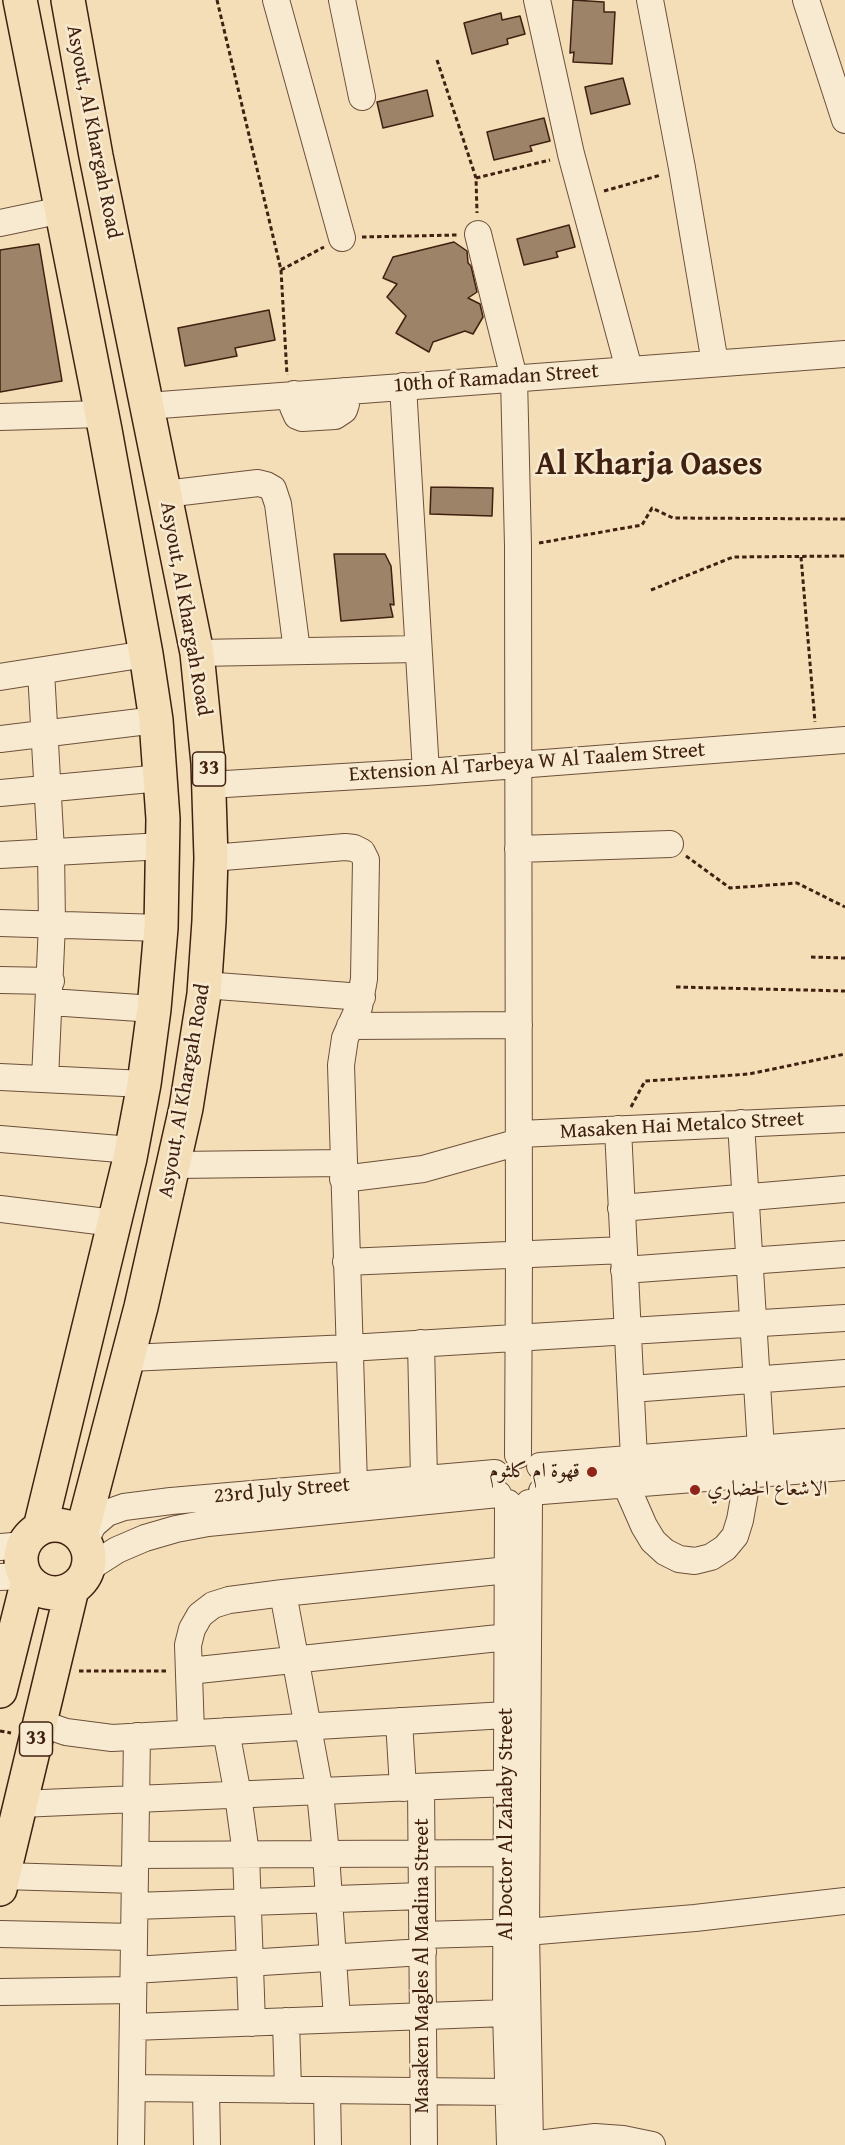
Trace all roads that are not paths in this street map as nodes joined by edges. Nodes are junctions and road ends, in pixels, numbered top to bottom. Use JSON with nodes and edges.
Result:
{"nodes":[{"id":1,"x":20,"y":0,"type":"edge"},
{"id":2,"x":68,"y":0,"type":"edge"},
{"id":3,"x":276,"y":0,"type":"edge"},
{"id":4,"x":342,"y":0,"type":"edge"},
{"id":5,"x":537,"y":0,"type":"edge"},
{"id":6,"x":650,"y":0,"type":"edge"},
{"id":7,"x":806,"y":0,"type":"edge"},
{"id":8,"x":362,"y":97,"type":"dead end"},
{"id":9,"x":845,"y":120,"type":"edge"},
{"id":10,"x":62,"y":210,"type":"junction"},
{"id":11,"x":0,"y":224,"type":"edge"},
{"id":12,"x":478,"y":234,"type":"road end"},
{"id":13,"x":342,"y":238,"type":"road end"},
{"id":14,"x":845,"y":354,"type":"edge"},
{"id":15,"x":715,"y":363,"type":"junction"},
{"id":16,"x":628,"y":369,"type":"junction"},
{"id":17,"x":514,"y":378,"type":"junction"},
{"id":18,"x":403,"y":386,"type":"junction"},
{"id":19,"x":147,"y":406,"type":"junction"},
{"id":20,"x":101,"y":414,"type":"junction"},
{"id":21,"x":0,"y":417,"type":"edge"},
{"id":22,"x":165,"y":494,"type":"junction"},
{"id":23,"x":418,"y":649,"type":"junction"},
{"id":24,"x":297,"y":651,"type":"junction"},
{"id":25,"x":197,"y":653,"type":"junction"},
{"id":26,"x":146,"y":654,"type":"junction"},
{"id":27,"x":41,"y":671,"type":"junction"},
{"id":28,"x":0,"y":677,"type":"edge"},
{"id":29,"x":156,"y":720,"type":"junction"},
{"id":30,"x":44,"y":733,"type":"junction"},
{"id":31,"x":0,"y":739,"type":"edge"},
{"id":32,"x":845,"y":740,"type":"edge"},
{"id":33,"x":519,"y":764,"type":"junction"},
{"id":34,"x":426,"y":772,"type":"junction"},
{"id":35,"x":161,"y":778,"type":"junction"},
{"id":36,"x":209,"y":785,"type":"junction"},
{"id":37,"x":47,"y":788,"type":"junction"},
{"id":38,"x":0,"y":793,"type":"edge"},
{"id":39,"x":670,"y":844,"type":"road end"},
{"id":40,"x":163,"y":846,"type":"junction"},
{"id":41,"x":518,"y":849,"type":"junction"},
{"id":42,"x":51,"y":851,"type":"junction"},
{"id":43,"x":0,"y":855,"type":"edge"},
{"id":44,"x":211,"y":858,"type":"junction"},
{"id":45,"x":0,"y":923,"type":"edge"},
{"id":46,"x":52,"y":924,"type":"junction"},
{"id":47,"x":161,"y":928,"type":"junction"},
{"id":48,"x":0,"y":980,"type":"edge"},
{"id":49,"x":204,"y":985,"type":"junction"},
{"id":50,"x":51,"y":991,"type":"junction"},
{"id":51,"x":362,"y":997,"type":"junction"},
{"id":52,"x":154,"y":1009,"type":"junction"},
{"id":53,"x":519,"y":1025,"type":"junction"},
{"id":54,"x":350,"y":1026,"type":"junction"},
{"id":55,"x":0,"y":1077,"type":"edge"},
{"id":56,"x":45,"y":1079,"type":"junction"},
{"id":57,"x":144,"y":1084,"type":"junction"},
{"id":58,"x":845,"y":1119,"type":"edge"},
{"id":59,"x":741,"y":1123,"type":"junction"},
{"id":60,"x":618,"y":1129,"type":"junction"},
{"id":61,"x":519,"y":1138,"type":"junction"},
{"id":62,"x":0,"y":1139,"type":"edge"},
{"id":63,"x":131,"y":1150,"type":"junction"},
{"id":64,"x":175,"y":1165,"type":"junction"},
{"id":65,"x":343,"y":1171,"type":"junction"},
{"id":66,"x":845,"y":1189,"type":"edge"},
{"id":67,"x":746,"y":1197,"type":"junction"},
{"id":68,"x":621,"y":1208,"type":"junction"},
{"id":69,"x":0,"y":1209,"type":"edge"},
{"id":70,"x":114,"y":1222,"type":"junction"},
{"id":71,"x":845,"y":1254,"type":"edge"},
{"id":72,"x":519,"y":1255,"type":"junction"},
{"id":73,"x":624,"y":1260,"type":"junction"},
{"id":74,"x":750,"y":1261,"type":"junction"},
{"id":75,"x":346,"y":1262,"type":"junction"},
{"id":76,"x":845,"y":1318,"type":"edge"},
{"id":77,"x":754,"y":1323,"type":"junction"},
{"id":78,"x":628,"y":1331,"type":"junction"},
{"id":79,"x":518,"y":1338,"type":"junction"},
{"id":80,"x":420,"y":1343,"type":"junction"},
{"id":81,"x":349,"y":1348,"type":"junction"},
{"id":82,"x":129,"y":1358,"type":"junction"},
{"id":83,"x":845,"y":1373,"type":"edge"},
{"id":84,"x":757,"y":1379,"type":"junction"},
{"id":85,"x":631,"y":1389,"type":"junction"},
{"id":86,"x":845,"y":1442,"type":"edge"},
{"id":87,"x":761,"y":1449,"type":"junction"},
{"id":88,"x":634,"y":1459,"type":"junction"},
{"id":89,"x":845,"y":1467,"type":"edge"},
{"id":90,"x":748,"y":1475,"type":"junction"},
{"id":91,"x":424,"y":1479,"type":"junction"},
{"id":92,"x":519,"y":1483,"type":"junction"},
{"id":93,"x":354,"y":1485,"type":"junction"},
{"id":94,"x":626,"y":1485,"type":"junction"},
{"id":95,"x":19,"y":1559,"type":"edge"},
{"id":96,"x":82,"y":1559,"type":"junction"},
{"id":97,"x":508,"y":1570,"type":"junction"},
{"id":98,"x":283,"y":1593,"type":"junction"},
{"id":99,"x":508,"y":1637,"type":"junction"},
{"id":100,"x":297,"y":1661,"type":"junction"},
{"id":101,"x":189,"y":1671,"type":"junction"},
{"id":102,"x":0,"y":1691,"type":"edge"},
{"id":103,"x":506,"y":1714,"type":"junction"},
{"id":104,"x":399,"y":1721,"type":"junction"},
{"id":105,"x":40,"y":1723,"type":"junction"},
{"id":106,"x":308,"y":1726,"type":"junction"},
{"id":107,"x":226,"y":1731,"type":"junction"},
{"id":108,"x":191,"y":1733,"type":"junction"},
{"id":109,"x":137,"y":1736,"type":"junction"},
{"id":110,"x":507,"y":1783,"type":"junction"},
{"id":111,"x":412,"y":1787,"type":"junction"},
{"id":112,"x":320,"y":1791,"type":"junction"},
{"id":113,"x":238,"y":1795,"type":"junction"},
{"id":114,"x":136,"y":1800,"type":"junction"},
{"id":115,"x":20,"y":1804,"type":"junction"},
{"id":116,"x":422,"y":1853,"type":"junction"},
{"id":117,"x":507,"y":1853,"type":"junction"},
{"id":118,"x":246,"y":1854,"type":"junction"},
{"id":119,"x":326,"y":1854,"type":"junction"},
{"id":120,"x":136,"y":1855,"type":"junction"},
{"id":121,"x":135,"y":1880,"type":"junction"},
{"id":122,"x":2,"y":1882,"type":"edge"},
{"id":123,"x":422,"y":1896,"type":"junction"},
{"id":124,"x":329,"y":1899,"type":"junction"},
{"id":125,"x":845,"y":1901,"type":"edge"},
{"id":126,"x":247,"y":1902,"type":"junction"},
{"id":127,"x":135,"y":1906,"type":"junction"},
{"id":128,"x":517,"y":1932,"type":"junction"},
{"id":129,"x":0,"y":1934,"type":"edge"},
{"id":130,"x":134,"y":1937,"type":"junction"},
{"id":131,"x":422,"y":1944,"type":"junction"},
{"id":132,"x":333,"y":1957,"type":"junction"},
{"id":133,"x":250,"y":1962,"type":"junction"},
{"id":134,"x":134,"y":1980,"type":"junction"},
{"id":135,"x":0,"y":1992,"type":"edge"},
{"id":136,"x":506,"y":2013,"type":"junction"},
{"id":137,"x":423,"y":2016,"type":"junction"},
{"id":138,"x":337,"y":2019,"type":"junction"},
{"id":139,"x":286,"y":2021,"type":"junction"},
{"id":140,"x":252,"y":2023,"type":"junction"},
{"id":141,"x":133,"y":2027,"type":"junction"},
{"id":142,"x":132,"y":2088,"type":"junction"},
{"id":143,"x":206,"y":2089,"type":"junction"},
{"id":144,"x":288,"y":2090,"type":"junction"},
{"id":145,"x":327,"y":2090,"type":"junction"},
{"id":146,"x":424,"y":2091,"type":"junction"},
{"id":147,"x":508,"y":2092,"type":"junction"},
{"id":148,"x":131,"y":2145,"type":"edge"},
{"id":149,"x":207,"y":2145,"type":"edge"},
{"id":150,"x":328,"y":2145,"type":"edge"},
{"id":151,"x":424,"y":2145,"type":"edge"},
{"id":152,"x":510,"y":2145,"type":"edge"},
{"id":153,"x":530,"y":2145,"type":"edge"},
{"id":154,"x":652,"y":2145,"type":"edge"}],
"edges":[{"from":1,"to":10,"type":"highway","name":"Asyout, Al Khargah Road","number":"33"},
{"from":2,"to":19,"type":"highway","name":"Asyout, Al Khargah Road","number":"33"},
{"from":3,"to":13,"type":"street"},
{"from":4,"to":8,"type":"street"},
{"from":5,"to":16,"type":"street"},
{"from":6,"to":15,"type":"street"},
{"from":7,"to":9,"type":"street"},
{"from":10,"to":11,"type":"street"},
{"from":10,"to":20,"type":"highway","name":"Asyout, Al Khargah Road","number":"33"},
{"from":12,"to":17,"type":"street"},
{"from":14,"to":15,"type":"street","name":"10th of Ramadan Street"},
{"from":15,"to":16,"type":"street","name":"10th of Ramadan Street"},
{"from":16,"to":17,"type":"street","name":"10th of Ramadan Street"},
{"from":17,"to":18,"type":"street","name":"10th of Ramadan Street"},
{"from":17,"to":33,"type":"street"},
{"from":18,"to":19,"type":"street","name":"10th of Ramadan Street"},
{"from":18,"to":23,"type":"street"},
{"from":19,"to":22,"type":"highway","name":"Asyout, Al Khargah Road","number":"33"},
{"from":20,"to":21,"type":"street"},
{"from":20,"to":26,"type":"highway","name":"Asyout, Al Khargah Road","number":"33"},
{"from":22,"to":24,"type":"street"},
{"from":22,"to":25,"type":"highway","name":"Asyout, Al Khargah Road","number":"33"},
{"from":23,"to":24,"type":"street"},
{"from":23,"to":34,"type":"street"},
{"from":24,"to":25,"type":"street"},
{"from":25,"to":36,"type":"highway","name":"Asyout, Al Khargah Road","number":"33"},
{"from":26,"to":27,"type":"street"},
{"from":26,"to":29,"type":"highway","name":"Asyout, Al Khargah Road","number":"33"},
{"from":27,"to":28,"type":"street"},
{"from":27,"to":30,"type":"street"},
{"from":29,"to":30,"type":"street"},
{"from":29,"to":35,"type":"highway","name":"Asyout, Al Khargah Road","number":"33"},
{"from":30,"to":31,"type":"street"},
{"from":30,"to":37,"type":"street"},
{"from":32,"to":33,"type":"street","name":"Extension Al Tarbeya W Al Taalem Street"},
{"from":33,"to":34,"type":"street","name":"Extension Al Tarbeya W Al Taalem Street"},
{"from":33,"to":41,"type":"street"},
{"from":34,"to":36,"type":"street","name":"Extension Al Tarbeya W Al Taalem Street"},
{"from":35,"to":37,"type":"street"},
{"from":35,"to":40,"type":"highway","name":"Asyout, Al Khargah Road","number":"33"},
{"from":36,"to":44,"type":"highway","name":"Asyout, Al Khargah Road","number":"33"},
{"from":37,"to":38,"type":"street"},
{"from":37,"to":42,"type":"street"},
{"from":39,"to":41,"type":"street"},
{"from":40,"to":42,"type":"street"},
{"from":40,"to":47,"type":"highway","name":"Asyout, Al Khargah Road","number":"33"},
{"from":41,"to":53,"type":"street"},
{"from":42,"to":43,"type":"street"},
{"from":42,"to":46,"type":"street"},
{"from":44,"to":49,"type":"highway","name":"Asyout, Al Khargah Road","number":"33"},
{"from":44,"to":51,"type":"street"},
{"from":45,"to":46,"type":"street"},
{"from":46,"to":47,"type":"street"},
{"from":46,"to":50,"type":"street"},
{"from":47,"to":52,"type":"highway","name":"Asyout, Al Khargah Road","number":"33"},
{"from":48,"to":50,"type":"street"},
{"from":49,"to":51,"type":"street"},
{"from":49,"to":64,"type":"highway","name":"Asyout, Al Khargah Road","number":"33"},
{"from":50,"to":52,"type":"street"},
{"from":50,"to":56,"type":"street"},
{"from":51,"to":54,"type":"street"},
{"from":52,"to":57,"type":"highway","name":"Asyout, Al Khargah Road","number":"33"},
{"from":53,"to":54,"type":"street"},
{"from":53,"to":61,"type":"street"},
{"from":54,"to":65,"type":"street"},
{"from":55,"to":56,"type":"street"},
{"from":56,"to":57,"type":"street"},
{"from":57,"to":63,"type":"highway","name":"Asyout, Al Khargah Road","number":"33"},
{"from":58,"to":59,"type":"street","name":"Masaken Hai Metalco Street"},
{"from":59,"to":60,"type":"street","name":"Masaken Hai Metalco Street"},
{"from":59,"to":67,"type":"street"},
{"from":60,"to":61,"type":"street","name":"Masaken Hai Metalco Street"},
{"from":60,"to":68,"type":"street"},
{"from":61,"to":65,"type":"street","name":"Masaken Hai Metalco Street"},
{"from":61,"to":72,"type":"street"},
{"from":62,"to":63,"type":"street"},
{"from":63,"to":70,"type":"highway","name":"Asyout, Al Khargah Road","number":"33"},
{"from":64,"to":65,"type":"street","name":"Masaken Hai Metalco Street"},
{"from":64,"to":82,"type":"highway","name":"Asyout, Al Khargah Road","number":"33"},
{"from":65,"to":75,"type":"street"},
{"from":66,"to":67,"type":"street"},
{"from":67,"to":68,"type":"street"},
{"from":67,"to":74,"type":"street"},
{"from":68,"to":73,"type":"street"},
{"from":69,"to":70,"type":"street"},
{"from":70,"to":95,"type":"highway","name":"Asyout, Al Khargah Road","number":"33"},
{"from":71,"to":74,"type":"street"},
{"from":72,"to":73,"type":"street"},
{"from":72,"to":75,"type":"street"},
{"from":72,"to":79,"type":"street"},
{"from":73,"to":74,"type":"street"},
{"from":73,"to":78,"type":"street"},
{"from":74,"to":77,"type":"street"},
{"from":75,"to":81,"type":"street"},
{"from":76,"to":77,"type":"street"},
{"from":77,"to":78,"type":"street"},
{"from":77,"to":84,"type":"street"},
{"from":78,"to":79,"type":"street"},
{"from":78,"to":85,"type":"street"},
{"from":79,"to":80,"type":"street"},
{"from":79,"to":92,"type":"street"},
{"from":80,"to":81,"type":"street"},
{"from":80,"to":91,"type":"street"},
{"from":81,"to":82,"type":"street"},
{"from":81,"to":93,"type":"street"},
{"from":82,"to":96,"type":"highway","name":"Asyout, Al Khargah Road","number":"33"},
{"from":83,"to":84,"type":"street"},
{"from":84,"to":85,"type":"street"},
{"from":84,"to":87,"type":"street"},
{"from":85,"to":88,"type":"street"},
{"from":86,"to":87,"type":"street","name":"23rd July Street"},
{"from":87,"to":88,"type":"street","name":"23rd July Street"},
{"from":88,"to":92,"type":"street","name":"23rd July Street"},
{"from":89,"to":90,"type":"street","name":"23rd July Street"},
{"from":90,"to":94,"type":"street","name":"23rd July Street"},
{"from":90,"to":94,"type":"street"},
{"from":91,"to":92,"type":"street","name":"23rd July Street"},
{"from":91,"to":93,"type":"street","name":"23rd July Street"},
{"from":92,"to":94,"type":"street","name":"23rd July Street"},
{"from":92,"to":96,"type":"street","name":"23rd July Street"},
{"from":92,"to":97,"type":"street","name":"Al Doctor Al Zahaby Street"},
{"from":92,"to":128,"type":"street","name":"Al Doctor Al Zahaby Street"},
{"from":93,"to":96,"type":"street","name":"23rd July Street"},
{"from":95,"to":96,"type":"highway"},
{"from":95,"to":96,"type":"highway"},
{"from":95,"to":102,"type":"highway","name":"Asyout, Al Khargah Road","number":"33"},
{"from":96,"to":105,"type":"highway","name":"Asyout, Al Khargah Road","number":"33"},
{"from":97,"to":98,"type":"street"},
{"from":97,"to":99,"type":"street","name":"Al Doctor Al Zahaby Street"},
{"from":98,"to":100,"type":"street"},
{"from":98,"to":101,"type":"street"},
{"from":99,"to":100,"type":"street"},
{"from":99,"to":103,"type":"street","name":"Al Doctor Al Zahaby Street"},
{"from":100,"to":101,"type":"street"},
{"from":100,"to":106,"type":"street"},
{"from":101,"to":108,"type":"street"},
{"from":103,"to":104,"type":"street"},
{"from":103,"to":110,"type":"street","name":"Al Doctor Al Zahaby Street"},
{"from":104,"to":106,"type":"street"},
{"from":104,"to":111,"type":"street","name":"Masaken Magles Al Madina Street"},
{"from":105,"to":109,"type":"street"},
{"from":105,"to":115,"type":"highway","name":"Asyout, Al Khargah Road","number":"33"},
{"from":106,"to":107,"type":"street"},
{"from":106,"to":112,"type":"street"},
{"from":107,"to":108,"type":"street"},
{"from":107,"to":113,"type":"street"},
{"from":108,"to":109,"type":"street"},
{"from":109,"to":114,"type":"street"},
{"from":110,"to":111,"type":"street"},
{"from":110,"to":117,"type":"street","name":"Al Doctor Al Zahaby Street"},
{"from":111,"to":112,"type":"street"},
{"from":111,"to":116,"type":"street","name":"Masaken Magles Al Madina Street"},
{"from":112,"to":113,"type":"street"},
{"from":112,"to":119,"type":"street"},
{"from":113,"to":114,"type":"street"},
{"from":113,"to":118,"type":"street"},
{"from":114,"to":115,"type":"street"},
{"from":114,"to":120,"type":"street"},
{"from":115,"to":122,"type":"highway","name":"Asyout, Al Khargah Road","number":"33"},
{"from":116,"to":117,"type":"street"},
{"from":116,"to":119,"type":"street"},
{"from":116,"to":123,"type":"street","name":"Masaken Magles Al Madina Street"},
{"from":117,"to":128,"type":"street","name":"Al Doctor Al Zahaby Street"},
{"from":118,"to":119,"type":"street"},
{"from":118,"to":120,"type":"street"},
{"from":118,"to":126,"type":"street"},
{"from":119,"to":124,"type":"street"},
{"from":120,"to":121,"type":"street"},
{"from":121,"to":122,"type":"street"},
{"from":121,"to":127,"type":"street"},
{"from":123,"to":124,"type":"street"},
{"from":123,"to":131,"type":"street","name":"Masaken Magles Al Madina Street"},
{"from":124,"to":126,"type":"street"},
{"from":124,"to":132,"type":"street"},
{"from":125,"to":128,"type":"street"},
{"from":126,"to":127,"type":"street"},
{"from":126,"to":133,"type":"street"},
{"from":127,"to":130,"type":"street"},
{"from":128,"to":131,"type":"street"},
{"from":128,"to":136,"type":"street","name":"Al Doctor Al Zahaby Street"},
{"from":128,"to":153,"type":"street","name":"Al Doctor Al Zahaby Street"},
{"from":129,"to":130,"type":"street"},
{"from":130,"to":134,"type":"street"},
{"from":131,"to":132,"type":"street"},
{"from":131,"to":137,"type":"street","name":"Masaken Magles Al Madina Street"},
{"from":132,"to":133,"type":"street"},
{"from":132,"to":138,"type":"street"},
{"from":133,"to":134,"type":"street"},
{"from":133,"to":140,"type":"street"},
{"from":134,"to":135,"type":"street"},
{"from":134,"to":141,"type":"street"},
{"from":136,"to":137,"type":"street"},
{"from":136,"to":147,"type":"street","name":"Al Doctor Al Zahaby Street"},
{"from":137,"to":138,"type":"street"},
{"from":137,"to":146,"type":"street","name":"Masaken Magles Al Madina Street"},
{"from":138,"to":139,"type":"street"},
{"from":139,"to":140,"type":"street"},
{"from":139,"to":144,"type":"street"},
{"from":140,"to":141,"type":"street"},
{"from":141,"to":142,"type":"street"},
{"from":142,"to":143,"type":"street"},
{"from":142,"to":148,"type":"street"},
{"from":143,"to":144,"type":"street"},
{"from":143,"to":149,"type":"street"},
{"from":144,"to":145,"type":"street"},
{"from":145,"to":146,"type":"street"},
{"from":145,"to":150,"type":"street"},
{"from":146,"to":147,"type":"street"},
{"from":146,"to":151,"type":"street","name":"Masaken Magles Al Madina Street"},
{"from":147,"to":152,"type":"street","name":"Al Doctor Al Zahaby Street"},
{"from":153,"to":154,"type":"street"}]}
